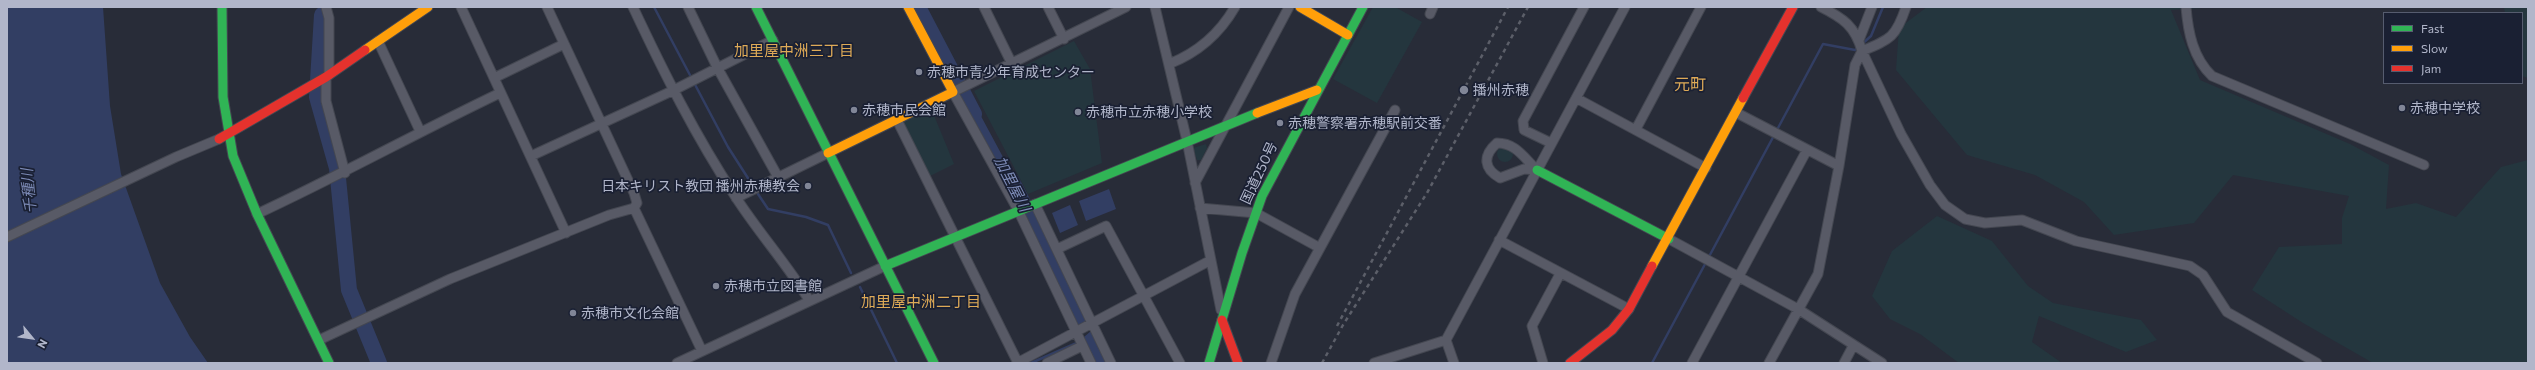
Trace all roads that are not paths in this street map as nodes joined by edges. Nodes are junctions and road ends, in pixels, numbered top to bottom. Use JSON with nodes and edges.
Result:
{"nodes":[{"id":1,"x":222,"y":7,"type":"edge"},
{"id":2,"x":326,"y":7,"type":"edge"},
{"id":3,"x":428,"y":7,"type":"edge"},
{"id":4,"x":461,"y":7,"type":"edge"},
{"id":5,"x":547,"y":7,"type":"edge"},
{"id":6,"x":633,"y":7,"type":"edge"},
{"id":7,"x":688,"y":7,"type":"edge"},
{"id":8,"x":756,"y":7,"type":"edge"},
{"id":9,"x":908,"y":7,"type":"edge"},
{"id":10,"x":984,"y":7,"type":"edge"},
{"id":11,"x":1048,"y":7,"type":"edge"},
{"id":12,"x":1126,"y":7,"type":"edge"},
{"id":13,"x":1155,"y":7,"type":"edge"},
{"id":14,"x":1235,"y":7,"type":"edge"},
{"id":15,"x":1288,"y":7,"type":"edge"},
{"id":16,"x":1300,"y":7,"type":"edge"},
{"id":17,"x":1363,"y":7,"type":"edge"},
{"id":18,"x":1584,"y":7,"type":"edge"},
{"id":19,"x":1625,"y":7,"type":"edge"},
{"id":20,"x":1701,"y":7,"type":"edge"},
{"id":21,"x":1793,"y":7,"type":"edge"},
{"id":22,"x":1822,"y":7,"type":"edge"},
{"id":23,"x":1872,"y":7,"type":"edge"},
{"id":24,"x":1906,"y":7,"type":"edge"},
{"id":25,"x":2186,"y":7,"type":"edge"},
{"id":26,"x":1348,"y":35,"type":"junction"},
{"id":27,"x":1064,"y":39,"type":"junction"},
{"id":28,"x":773,"y":40,"type":"junction"},
{"id":29,"x":1859,"y":40,"type":"junction"},
{"id":30,"x":378,"y":41,"type":"junction"},
{"id":31,"x":564,"y":44,"type":"junction"},
{"id":32,"x":1862,"y":51,"type":"junction"},
{"id":33,"x":1012,"y":64,"type":"junction"},
{"id":34,"x":1169,"y":64,"type":"junction"},
{"id":35,"x":717,"y":67,"type":"junction"},
{"id":36,"x":326,"y":77,"type":"junction"},
{"id":37,"x":494,"y":78,"type":"junction"},
{"id":38,"x":1317,"y":90,"type":"junction"},
{"id":39,"x":672,"y":91,"type":"junction"},
{"id":40,"x":953,"y":92,"type":"junction"},
{"id":41,"x":500,"y":93,"type":"junction"},
{"id":42,"x":1576,"y":98,"type":"junction"},
{"id":43,"x":1395,"y":110,"type":"dead end"},
{"id":44,"x":1737,"y":113,"type":"junction"},
{"id":45,"x":896,"y":120,"type":"junction"},
{"id":46,"x":602,"y":123,"type":"junction"},
{"id":47,"x":1227,"y":125,"type":"junction"},
{"id":48,"x":1636,"y":129,"type":"junction"},
{"id":49,"x":420,"y":131,"type":"junction"},
{"id":50,"x":229,"y":135,"type":"junction"},
{"id":51,"x":219,"y":139,"type":"joint"},
{"id":52,"x":1187,"y":141,"type":"junction"},
{"id":53,"x":1551,"y":143,"type":"junction"},
{"id":54,"x":1807,"y":150,"type":"junction"},
{"id":55,"x":828,"y":153,"type":"junction"},
{"id":56,"x":530,"y":156,"type":"junction"},
{"id":57,"x":2424,"y":165,"type":"dead end"},
{"id":58,"x":1839,"y":166,"type":"junction"},
{"id":59,"x":1706,"y":168,"type":"junction"},
{"id":60,"x":1537,"y":170,"type":"junction"},
{"id":61,"x":345,"y":173,"type":"junction"},
{"id":62,"x":778,"y":177,"type":"junction"},
{"id":63,"x":1195,"y":183,"type":"junction"},
{"id":64,"x":736,"y":198,"type":"junction"},
{"id":65,"x":1033,"y":205,"type":"junction"},
{"id":66,"x":634,"y":208,"type":"junction"},
{"id":67,"x":1200,"y":208,"type":"junction"},
{"id":68,"x":1019,"y":210,"type":"junction"},
{"id":69,"x":1256,"y":213,"type":"junction"},
{"id":70,"x":257,"y":214,"type":"junction"},
{"id":71,"x":566,"y":233,"type":"junction"},
{"id":72,"x":955,"y":235,"type":"junction"},
{"id":73,"x":7,"y":237,"type":"edge"},
{"id":74,"x":1669,"y":239,"type":"junction"},
{"id":75,"x":1499,"y":240,"type":"junction"},
{"id":76,"x":1320,"y":248,"type":"junction"},
{"id":77,"x":1057,"y":249,"type":"junction"},
{"id":78,"x":1211,"y":260,"type":"junction"},
{"id":79,"x":885,"y":266,"type":"junction"},
{"id":80,"x":1560,"y":274,"type":"junction"},
{"id":81,"x":1738,"y":276,"type":"junction"},
{"id":82,"x":1144,"y":296,"type":"junction"},
{"id":83,"x":809,"y":300,"type":"junction"},
{"id":84,"x":1629,"y":309,"type":"junction"},
{"id":85,"x":1798,"y":309,"type":"junction"},
{"id":86,"x":1222,"y":320,"type":"junction"},
{"id":87,"x":1091,"y":325,"type":"junction"},
{"id":88,"x":1079,"y":338,"type":"junction"},
{"id":89,"x":319,"y":340,"type":"junction"},
{"id":90,"x":1446,"y":340,"type":"junction"},
{"id":91,"x":1853,"y":346,"type":"junction"},
{"id":92,"x":702,"y":350,"type":"junction"},
{"id":93,"x":329,"y":363,"type":"edge"},
{"id":94,"x":677,"y":363,"type":"edge"},
{"id":95,"x":934,"y":363,"type":"edge"},
{"id":96,"x":1017,"y":363,"type":"edge"},
{"id":97,"x":1047,"y":363,"type":"edge"},
{"id":98,"x":1091,"y":363,"type":"edge"},
{"id":99,"x":1111,"y":363,"type":"edge"},
{"id":100,"x":1180,"y":363,"type":"edge"},
{"id":101,"x":1210,"y":363,"type":"edge"},
{"id":102,"x":1238,"y":363,"type":"edge"},
{"id":103,"x":1271,"y":363,"type":"edge"},
{"id":104,"x":1374,"y":363,"type":"edge"},
{"id":105,"x":1454,"y":363,"type":"edge"},
{"id":106,"x":1543,"y":363,"type":"edge"},
{"id":107,"x":1570,"y":363,"type":"edge"},
{"id":108,"x":1692,"y":363,"type":"edge"},
{"id":109,"x":1769,"y":363,"type":"edge"},
{"id":110,"x":1844,"y":363,"type":"edge"},
{"id":111,"x":1882,"y":363,"type":"edge"},
{"id":112,"x":2317,"y":363,"type":"edge"}],
"edges":[{"from":1,"to":50,"type":"main road"},
{"from":2,"to":36,"type":"street"},
{"from":3,"to":30,"type":"main road"},
{"from":4,"to":37,"type":"street"},
{"from":5,"to":31,"type":"street"},
{"from":6,"to":39,"type":"street"},
{"from":7,"to":35,"type":"street"},
{"from":8,"to":28,"type":"main road"},
{"from":9,"to":40,"type":"main road"},
{"from":10,"to":33,"type":"street"},
{"from":11,"to":27,"type":"street"},
{"from":12,"to":27,"type":"street"},
{"from":13,"to":34,"type":"street"},
{"from":14,"to":34,"type":"street"},
{"from":15,"to":47,"type":"street"},
{"from":16,"to":26,"type":"main road"},
{"from":17,"to":26,"type":"main road","name":"国道250号"},
{"from":18,"to":53,"type":"street"},
{"from":19,"to":42,"type":"street"},
{"from":20,"to":48,"type":"street"},
{"from":21,"to":44,"type":"main road"},
{"from":22,"to":29,"type":"street"},
{"from":23,"to":29,"type":"street"},
{"from":24,"to":32,"type":"street"},
{"from":25,"to":57,"type":"street"},
{"from":26,"to":38,"type":"main road","name":"国道250号"},
{"from":27,"to":33,"type":"street"},
{"from":28,"to":35,"type":"street"},
{"from":28,"to":55,"type":"main road"},
{"from":29,"to":32,"type":"street"},
{"from":30,"to":36,"type":"main road"},
{"from":30,"to":49,"type":"street"},
{"from":31,"to":37,"type":"street"},
{"from":31,"to":46,"type":"street"},
{"from":32,"to":58,"type":"street"},
{"from":32,"to":112,"type":"street"},
{"from":33,"to":40,"type":"street"},
{"from":34,"to":52,"type":"street"},
{"from":35,"to":39,"type":"street"},
{"from":35,"to":62,"type":"street"},
{"from":36,"to":50,"type":"main road"},
{"from":36,"to":61,"type":"street"},
{"from":37,"to":41,"type":"street"},
{"from":38,"to":47,"type":"main road"},
{"from":38,"to":69,"type":"main road","name":"国道250号"},
{"from":39,"to":46,"type":"street"},
{"from":39,"to":64,"type":"street"},
{"from":40,"to":45,"type":"main road"},
{"from":40,"to":68,"type":"street"},
{"from":41,"to":49,"type":"street"},
{"from":41,"to":56,"type":"street"},
{"from":42,"to":48,"type":"street"},
{"from":42,"to":53,"type":"street"},
{"from":43,"to":76,"type":"street"},
{"from":44,"to":54,"type":"street"},
{"from":44,"to":59,"type":"main road"},
{"from":45,"to":55,"type":"main road"},
{"from":45,"to":72,"type":"street"},
{"from":46,"to":56,"type":"street"},
{"from":46,"to":66,"type":"street"},
{"from":47,"to":52,"type":"main road"},
{"from":47,"to":63,"type":"street"},
{"from":48,"to":59,"type":"street"},
{"from":49,"to":61,"type":"street"},
{"from":50,"to":51,"type":"main road"},
{"from":50,"to":70,"type":"main road"},
{"from":51,"to":73,"type":"street"},
{"from":52,"to":63,"type":"street"},
{"from":52,"to":65,"type":"main road"},
{"from":53,"to":60,"type":"street"},
{"from":54,"to":58,"type":"street"},
{"from":54,"to":81,"type":"street"},
{"from":55,"to":62,"type":"street"},
{"from":55,"to":79,"type":"main road"},
{"from":56,"to":71,"type":"street"},
{"from":58,"to":85,"type":"street"},
{"from":59,"to":74,"type":"main road"},
{"from":60,"to":60,"type":"street"},
{"from":60,"to":74,"type":"main road"},
{"from":60,"to":75,"type":"street"},
{"from":61,"to":70,"type":"street"},
{"from":62,"to":64,"type":"street"},
{"from":63,"to":67,"type":"street"},
{"from":64,"to":83,"type":"street"},
{"from":65,"to":68,"type":"main road"},
{"from":65,"to":77,"type":"street"},
{"from":66,"to":71,"type":"street"},
{"from":66,"to":92,"type":"street"},
{"from":67,"to":69,"type":"street"},
{"from":67,"to":78,"type":"street"},
{"from":68,"to":72,"type":"main road"},
{"from":68,"to":88,"type":"street"},
{"from":69,"to":76,"type":"street"},
{"from":69,"to":86,"type":"main road","name":"国道250号"},
{"from":70,"to":89,"type":"main road"},
{"from":71,"to":89,"type":"street"},
{"from":72,"to":79,"type":"main road"},
{"from":72,"to":96,"type":"street"},
{"from":74,"to":81,"type":"street"},
{"from":74,"to":84,"type":"main road"},
{"from":75,"to":80,"type":"street"},
{"from":75,"to":90,"type":"street"},
{"from":76,"to":103,"type":"street"},
{"from":77,"to":82,"type":"street"},
{"from":77,"to":87,"type":"street"},
{"from":78,"to":82,"type":"street"},
{"from":78,"to":86,"type":"street"},
{"from":79,"to":83,"type":"street"},
{"from":79,"to":95,"type":"main road"},
{"from":80,"to":84,"type":"street"},
{"from":80,"to":106,"type":"street"},
{"from":81,"to":85,"type":"street"},
{"from":81,"to":108,"type":"street"},
{"from":82,"to":87,"type":"street"},
{"from":82,"to":100,"type":"street"},
{"from":83,"to":92,"type":"street"},
{"from":84,"to":107,"type":"main road"},
{"from":85,"to":91,"type":"street"},
{"from":85,"to":109,"type":"street"},
{"from":86,"to":101,"type":"main road","name":"国道250号"},
{"from":86,"to":102,"type":"main road"},
{"from":87,"to":88,"type":"street"},
{"from":87,"to":99,"type":"street"},
{"from":88,"to":96,"type":"street"},
{"from":88,"to":97,"type":"street"},
{"from":88,"to":98,"type":"street"},
{"from":89,"to":93,"type":"main road"},
{"from":90,"to":104,"type":"street"},
{"from":90,"to":105,"type":"street"},
{"from":91,"to":110,"type":"street"},
{"from":91,"to":111,"type":"street"},
{"from":92,"to":94,"type":"street"}]}
